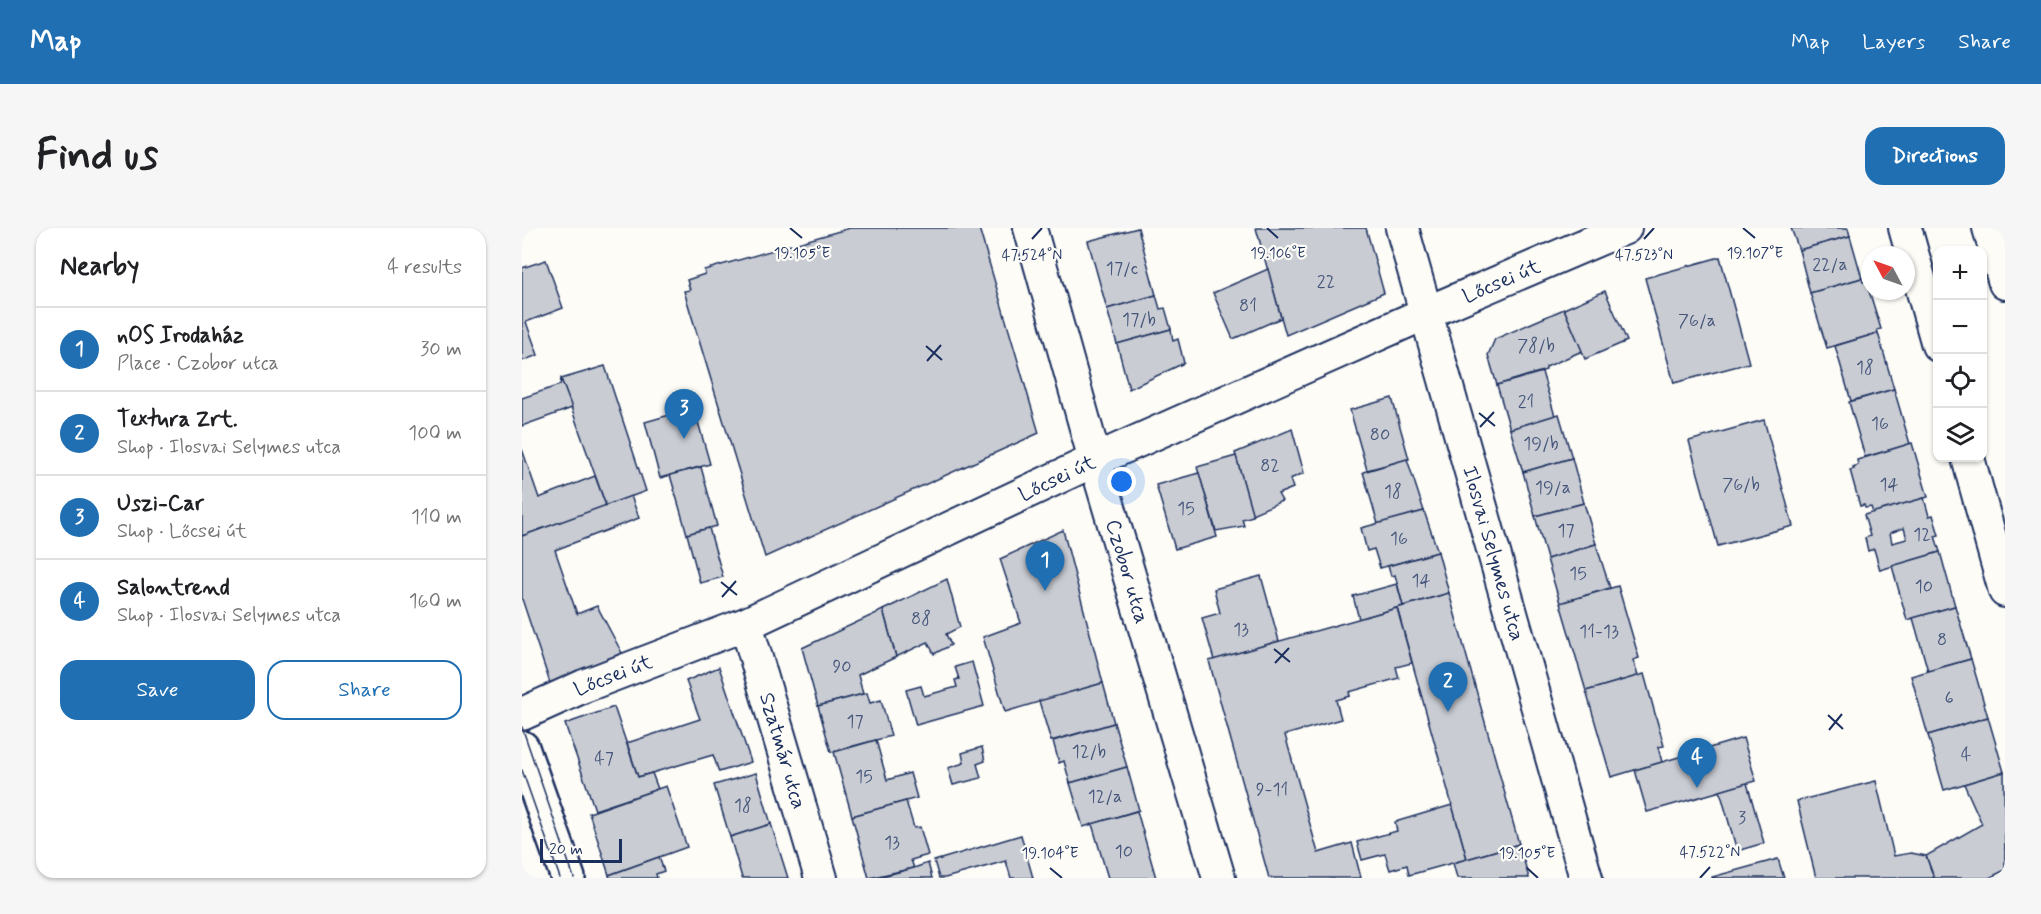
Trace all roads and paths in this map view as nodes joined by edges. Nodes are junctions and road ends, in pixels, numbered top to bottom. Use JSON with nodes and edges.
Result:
{"nodes":[{"id":1,"x":1030,"y":228,"type":"edge"},
{"id":2,"x":1402,"y":228,"type":"edge"},
{"id":3,"x":1625,"y":228,"type":"edge"},
{"id":4,"x":1905,"y":228,"type":"edge"},
{"id":5,"x":1989,"y":228,"type":"edge"},
{"id":6,"x":2005,"y":283,"type":"edge"},
{"id":7,"x":1426,"y":313,"type":"junction"},
{"id":8,"x":1933,"y":327,"type":"edge"},
{"id":9,"x":1095,"y":459,"type":"junction"},
{"id":10,"x":1969,"y":462,"type":"edge"},
{"id":11,"x":2005,"y":591,"type":"edge"},
{"id":12,"x":746,"y":624,"type":"junction"},
{"id":13,"x":522,"y":714,"type":"edge"},
{"id":14,"x":522,"y":748,"type":"edge"},
{"id":15,"x":568,"y":878,"type":"edge"},
{"id":16,"x":821,"y":878,"type":"edge"},
{"id":17,"x":1219,"y":878,"type":"edge"},
{"id":18,"x":1586,"y":878,"type":"edge"}],
"edges":[{"from":1,"to":9,"type":"street","name":"Czobor utca"},
{"from":2,"to":7,"type":"street","name":"Ilosvai Selymes utca"},
{"from":3,"to":7,"type":"street","name":"Lőcsei út"},
{"from":4,"to":8,"type":"street"},
{"from":5,"to":6,"type":"street"},
{"from":7,"to":9,"type":"street","name":"Lőcsei út"},
{"from":7,"to":18,"type":"street","name":"Ilosvai Selymes utca"},
{"from":9,"to":12,"type":"street","name":"Lőcsei út"},
{"from":9,"to":17,"type":"street","name":"Czobor utca"},
{"from":10,"to":11,"type":"street"},
{"from":12,"to":13,"type":"street","name":"Lőcsei út"},
{"from":12,"to":16,"type":"street","name":"Szatmár utca"},
{"from":14,"to":15,"type":"street"}]}
